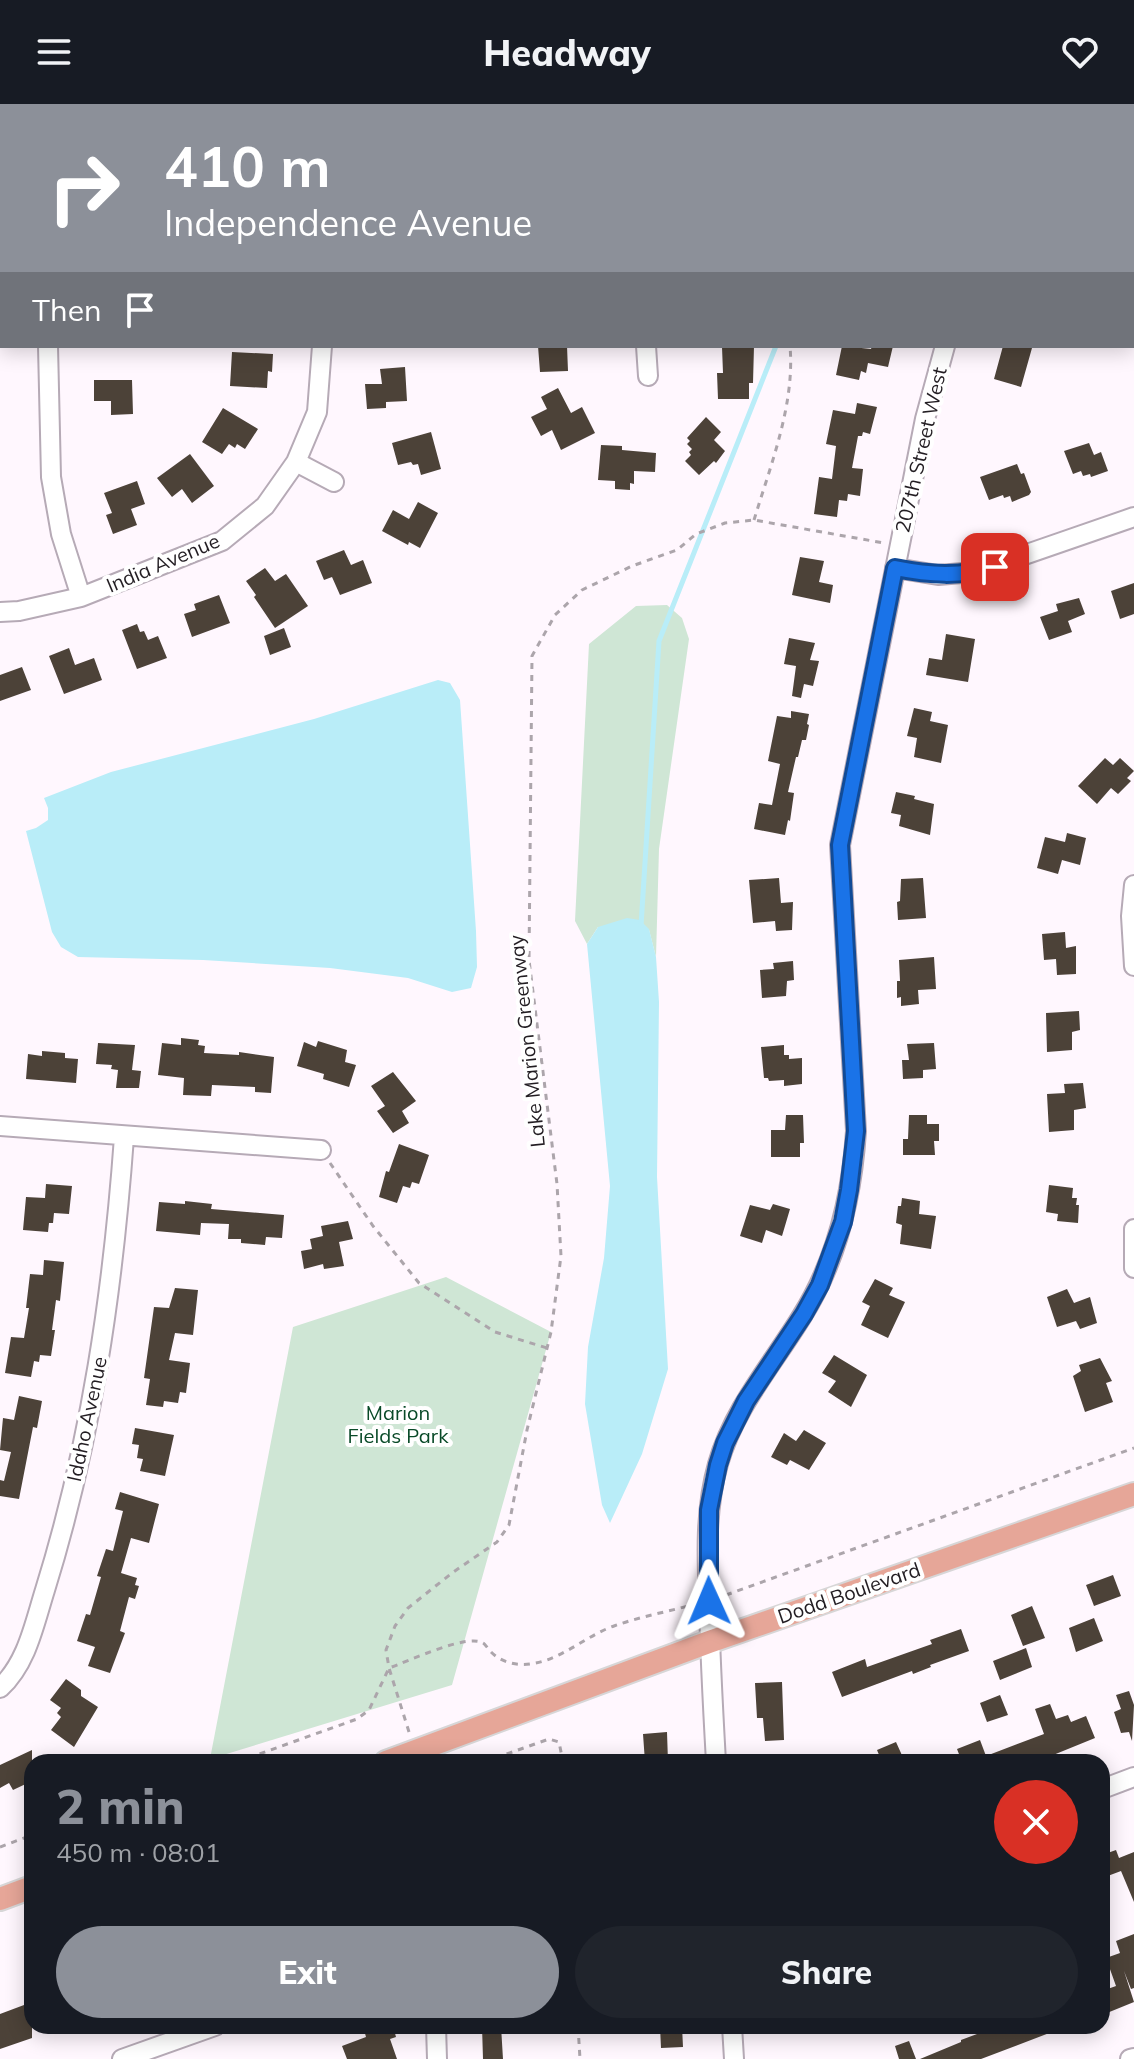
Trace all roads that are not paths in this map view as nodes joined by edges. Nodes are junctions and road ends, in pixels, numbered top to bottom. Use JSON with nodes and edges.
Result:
{"nodes":[{"id":1,"x":48,"y":348,"type":"edge"},
{"id":2,"x":322,"y":348,"type":"edge"},
{"id":3,"x":646,"y":348,"type":"edge"},
{"id":4,"x":944,"y":348,"type":"edge"},
{"id":5,"x":648,"y":376,"type":"dead end"},
{"id":6,"x":296,"y":462,"type":"junction"},
{"id":7,"x":334,"y":482,"type":"dead end"},
{"id":8,"x":1134,"y":517,"type":"edge"},
{"id":9,"x":895,"y":568,"type":"junction"},
{"id":10,"x":81,"y":597,"type":"junction"},
{"id":11,"x":0,"y":612,"type":"edge"},
{"id":12,"x":1134,"y":885,"type":"edge"},
{"id":13,"x":1134,"y":966,"type":"edge"},
{"id":14,"x":0,"y":1126,"type":"edge"},
{"id":15,"x":124,"y":1137,"type":"junction"},
{"id":16,"x":321,"y":1150,"type":"road end"},
{"id":17,"x":1134,"y":1229,"type":"edge"},
{"id":18,"x":1134,"y":1267,"type":"edge"},
{"id":19,"x":1134,"y":1494,"type":"edge"},
{"id":20,"x":709,"y":1642,"type":"junction"},
{"id":21,"x":0,"y":1688,"type":"edge"},
{"id":22,"x":409,"y":1754,"type":"edge"},
{"id":23,"x":716,"y":1754,"type":"edge"},
{"id":24,"x":1134,"y":1777,"type":"edge"},
{"id":25,"x":1110,"y":1786,"type":"edge"},
{"id":26,"x":24,"y":1890,"type":"edge"},
{"id":27,"x":0,"y":1899,"type":"edge"},
{"id":28,"x":192,"y":2034,"type":"edge"},
{"id":29,"x":436,"y":2034,"type":"edge"},
{"id":30,"x":732,"y":2034,"type":"edge"},
{"id":31,"x":122,"y":2059,"type":"edge"},
{"id":32,"x":437,"y":2059,"type":"edge"},
{"id":33,"x":734,"y":2059,"type":"edge"}],
"edges":[{"from":1,"to":10,"type":"street"},
{"from":2,"to":6,"type":"street","name":"India Avenue"},
{"from":3,"to":5,"type":"street"},
{"from":4,"to":9,"type":"street","name":"207th Street West"},
{"from":6,"to":7,"type":"street"},
{"from":6,"to":10,"type":"street","name":"India Avenue"},
{"from":8,"to":9,"type":"street"},
{"from":9,"to":20,"type":"street","name":"207th Street West"},
{"from":10,"to":11,"type":"street","name":"India Avenue"},
{"from":12,"to":13,"type":"street"},
{"from":14,"to":15,"type":"street"},
{"from":15,"to":16,"type":"street"},
{"from":15,"to":21,"type":"street","name":"Idaho Avenue"},
{"from":17,"to":18,"type":"street"},
{"from":19,"to":20,"type":"main road","name":"Dodd Boulevard"},
{"from":20,"to":22,"type":"main road","name":"Dodd Boulevard"},
{"from":20,"to":23,"type":"street","name":"207th Street West"},
{"from":24,"to":25,"type":"street"},
{"from":26,"to":27,"type":"main road"},
{"from":28,"to":31,"type":"street"},
{"from":29,"to":32,"type":"street"},
{"from":30,"to":33,"type":"street"}]}
